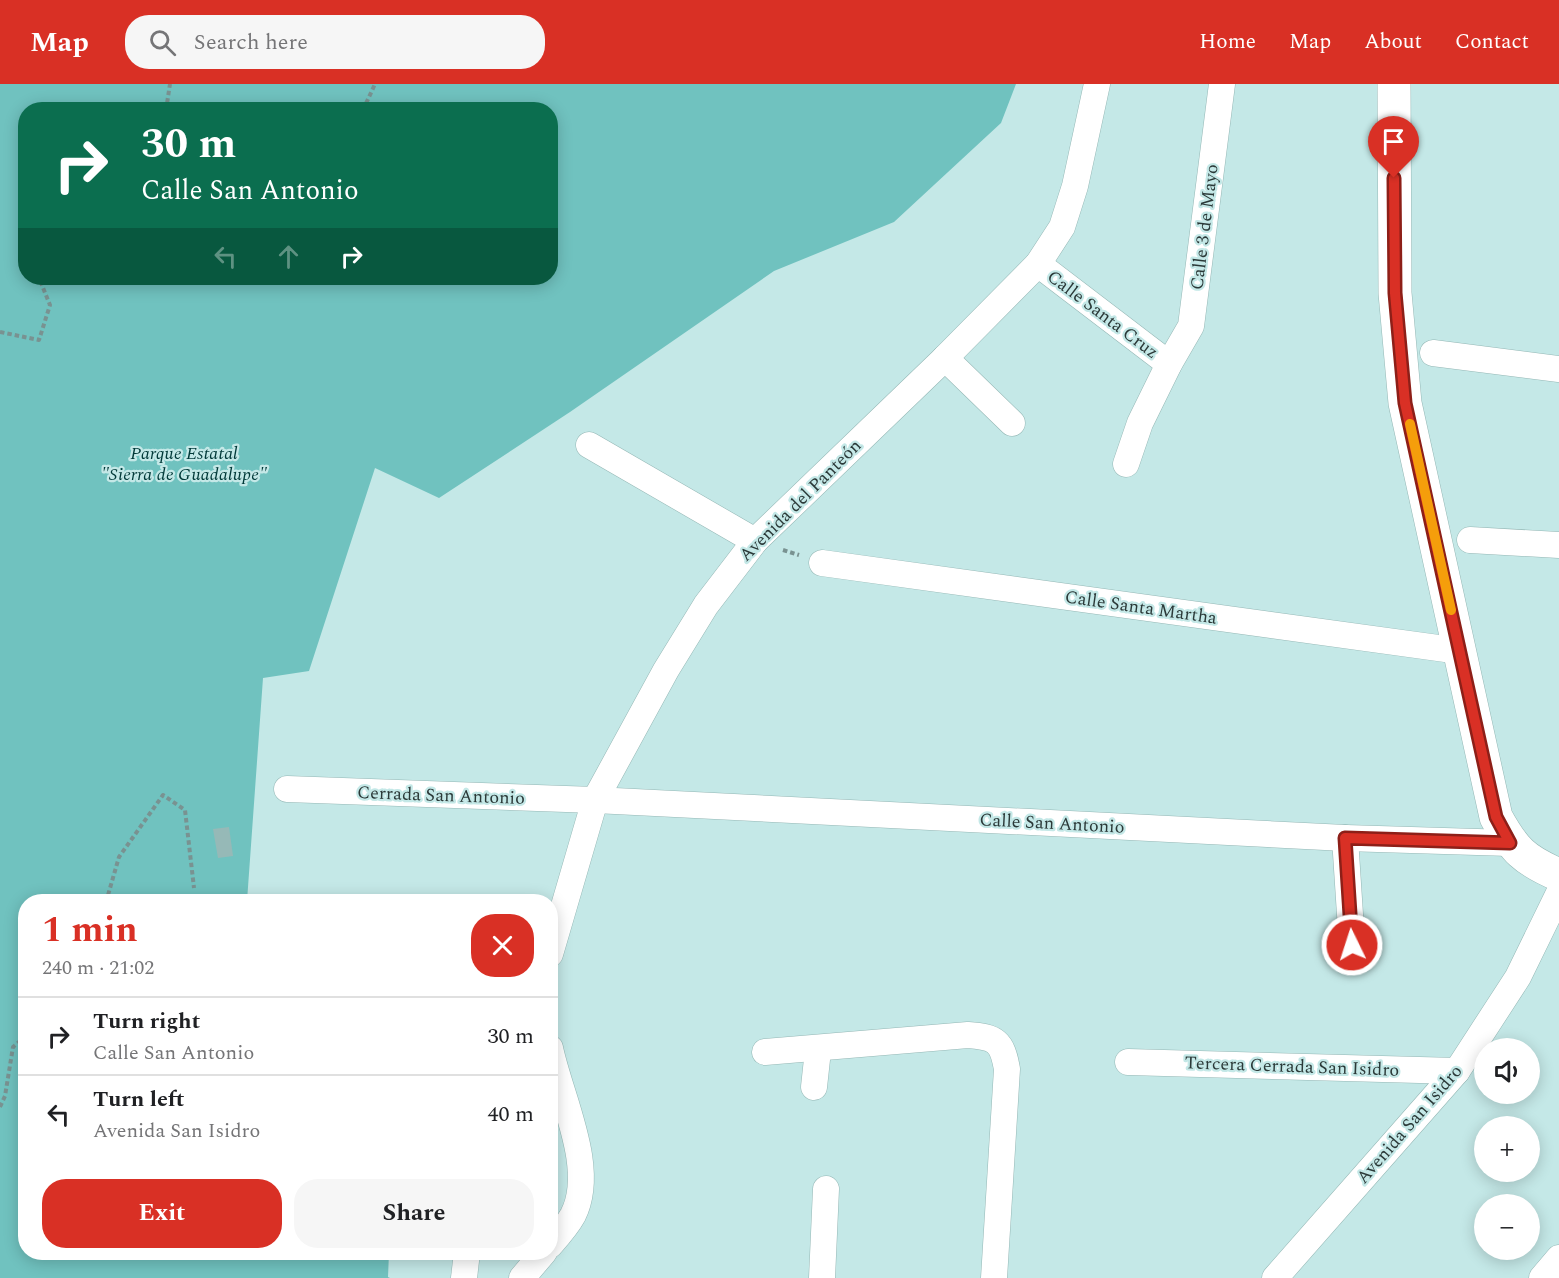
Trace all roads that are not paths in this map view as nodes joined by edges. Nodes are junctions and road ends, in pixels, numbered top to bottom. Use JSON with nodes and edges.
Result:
{"nodes":[{"id":1,"x":1097,"y":84,"type":"edge"},
{"id":2,"x":1222,"y":84,"type":"edge"},
{"id":3,"x":1394,"y":84,"type":"edge"},
{"id":4,"x":1038,"y":264,"type":"junction"},
{"id":5,"x":1433,"y":353,"type":"dead end"},
{"id":6,"x":945,"y":357,"type":"junction"},
{"id":7,"x":1169,"y":364,"type":"junction"},
{"id":8,"x":1559,"y":369,"type":"edge"},
{"id":9,"x":1012,"y":423,"type":"dead end"},
{"id":10,"x":589,"y":445,"type":"dead end"},
{"id":11,"x":1126,"y":464,"type":"dead end"},
{"id":12,"x":1470,"y":540,"type":"dead end"},
{"id":13,"x":755,"y":541,"type":"junction"},
{"id":14,"x":1559,"y":545,"type":"edge"},
{"id":15,"x":822,"y":563,"type":"road end"},
{"id":16,"x":1460,"y":651,"type":"junction"},
{"id":17,"x":287,"y":789,"type":"dead end"},
{"id":18,"x":595,"y":800,"type":"junction"},
{"id":19,"x":1345,"y":838,"type":"junction"},
{"id":20,"x":1510,"y":843,"type":"junction"},
{"id":21,"x":1559,"y":875,"type":"edge"},
{"id":22,"x":1559,"y":893,"type":"edge"},
{"id":23,"x":558,"y":927,"type":"edge"},
{"id":24,"x":1352,"y":945,"type":"dead end"},
{"id":25,"x":818,"y":1050,"type":"junction"},
{"id":26,"x":765,"y":1052,"type":"dead end"},
{"id":27,"x":1128,"y":1062,"type":"dead end"},
{"id":28,"x":1457,"y":1071,"type":"junction"},
{"id":29,"x":558,"y":1078,"type":"edge"},
{"id":30,"x":814,"y":1087,"type":"dead end"},
{"id":31,"x":826,"y":1189,"type":"dead end"},
{"id":32,"x":558,"y":1235,"type":"edge"},
{"id":33,"x":1559,"y":1258,"type":"edge"},
{"id":34,"x":466,"y":1260,"type":"edge"},
{"id":35,"x":537,"y":1260,"type":"edge"},
{"id":36,"x":464,"y":1278,"type":"edge"},
{"id":37,"x":522,"y":1278,"type":"edge"},
{"id":38,"x":822,"y":1278,"type":"edge"},
{"id":39,"x":994,"y":1278,"type":"edge"},
{"id":40,"x":1275,"y":1278,"type":"edge"},
{"id":41,"x":1542,"y":1278,"type":"edge"}],
"edges":[{"from":1,"to":4,"type":"street","name":"Avenida del Panteón"},
{"from":2,"to":7,"type":"street","name":"Calle 3 de Mayo"},
{"from":3,"to":16,"type":"street"},
{"from":4,"to":6,"type":"street","name":"Avenida del Panteón"},
{"from":4,"to":7,"type":"street","name":"Calle Santa Cruz"},
{"from":5,"to":8,"type":"street"},
{"from":6,"to":9,"type":"street"},
{"from":6,"to":13,"type":"street","name":"Avenida del Panteón"},
{"from":7,"to":11,"type":"street","name":"Calle 3 de Mayo"},
{"from":10,"to":13,"type":"street"},
{"from":12,"to":14,"type":"street"},
{"from":13,"to":18,"type":"street","name":"Avenida del Panteón"},
{"from":15,"to":16,"type":"street","name":"Calle Santa Martha"},
{"from":16,"to":20,"type":"street"},
{"from":17,"to":18,"type":"street","name":"Cerrada San Antonio"},
{"from":18,"to":19,"type":"street","name":"Calle San Antonio"},
{"from":18,"to":23,"type":"street","name":"Avenida del Panteón"},
{"from":19,"to":20,"type":"street","name":"Calle San Antonio"},
{"from":19,"to":24,"type":"street"},
{"from":20,"to":21,"type":"street"},
{"from":22,"to":28,"type":"street","name":"Avenida San Isidro"},
{"from":25,"to":26,"type":"street"},
{"from":25,"to":30,"type":"street"},
{"from":25,"to":39,"type":"street"},
{"from":27,"to":28,"type":"street","name":"Tercera Cerrada San Isidro"},
{"from":28,"to":40,"type":"street","name":"Avenida San Isidro"},
{"from":29,"to":32,"type":"street"},
{"from":31,"to":38,"type":"street"},
{"from":33,"to":41,"type":"street"},
{"from":34,"to":36,"type":"street"},
{"from":35,"to":37,"type":"street"}]}
